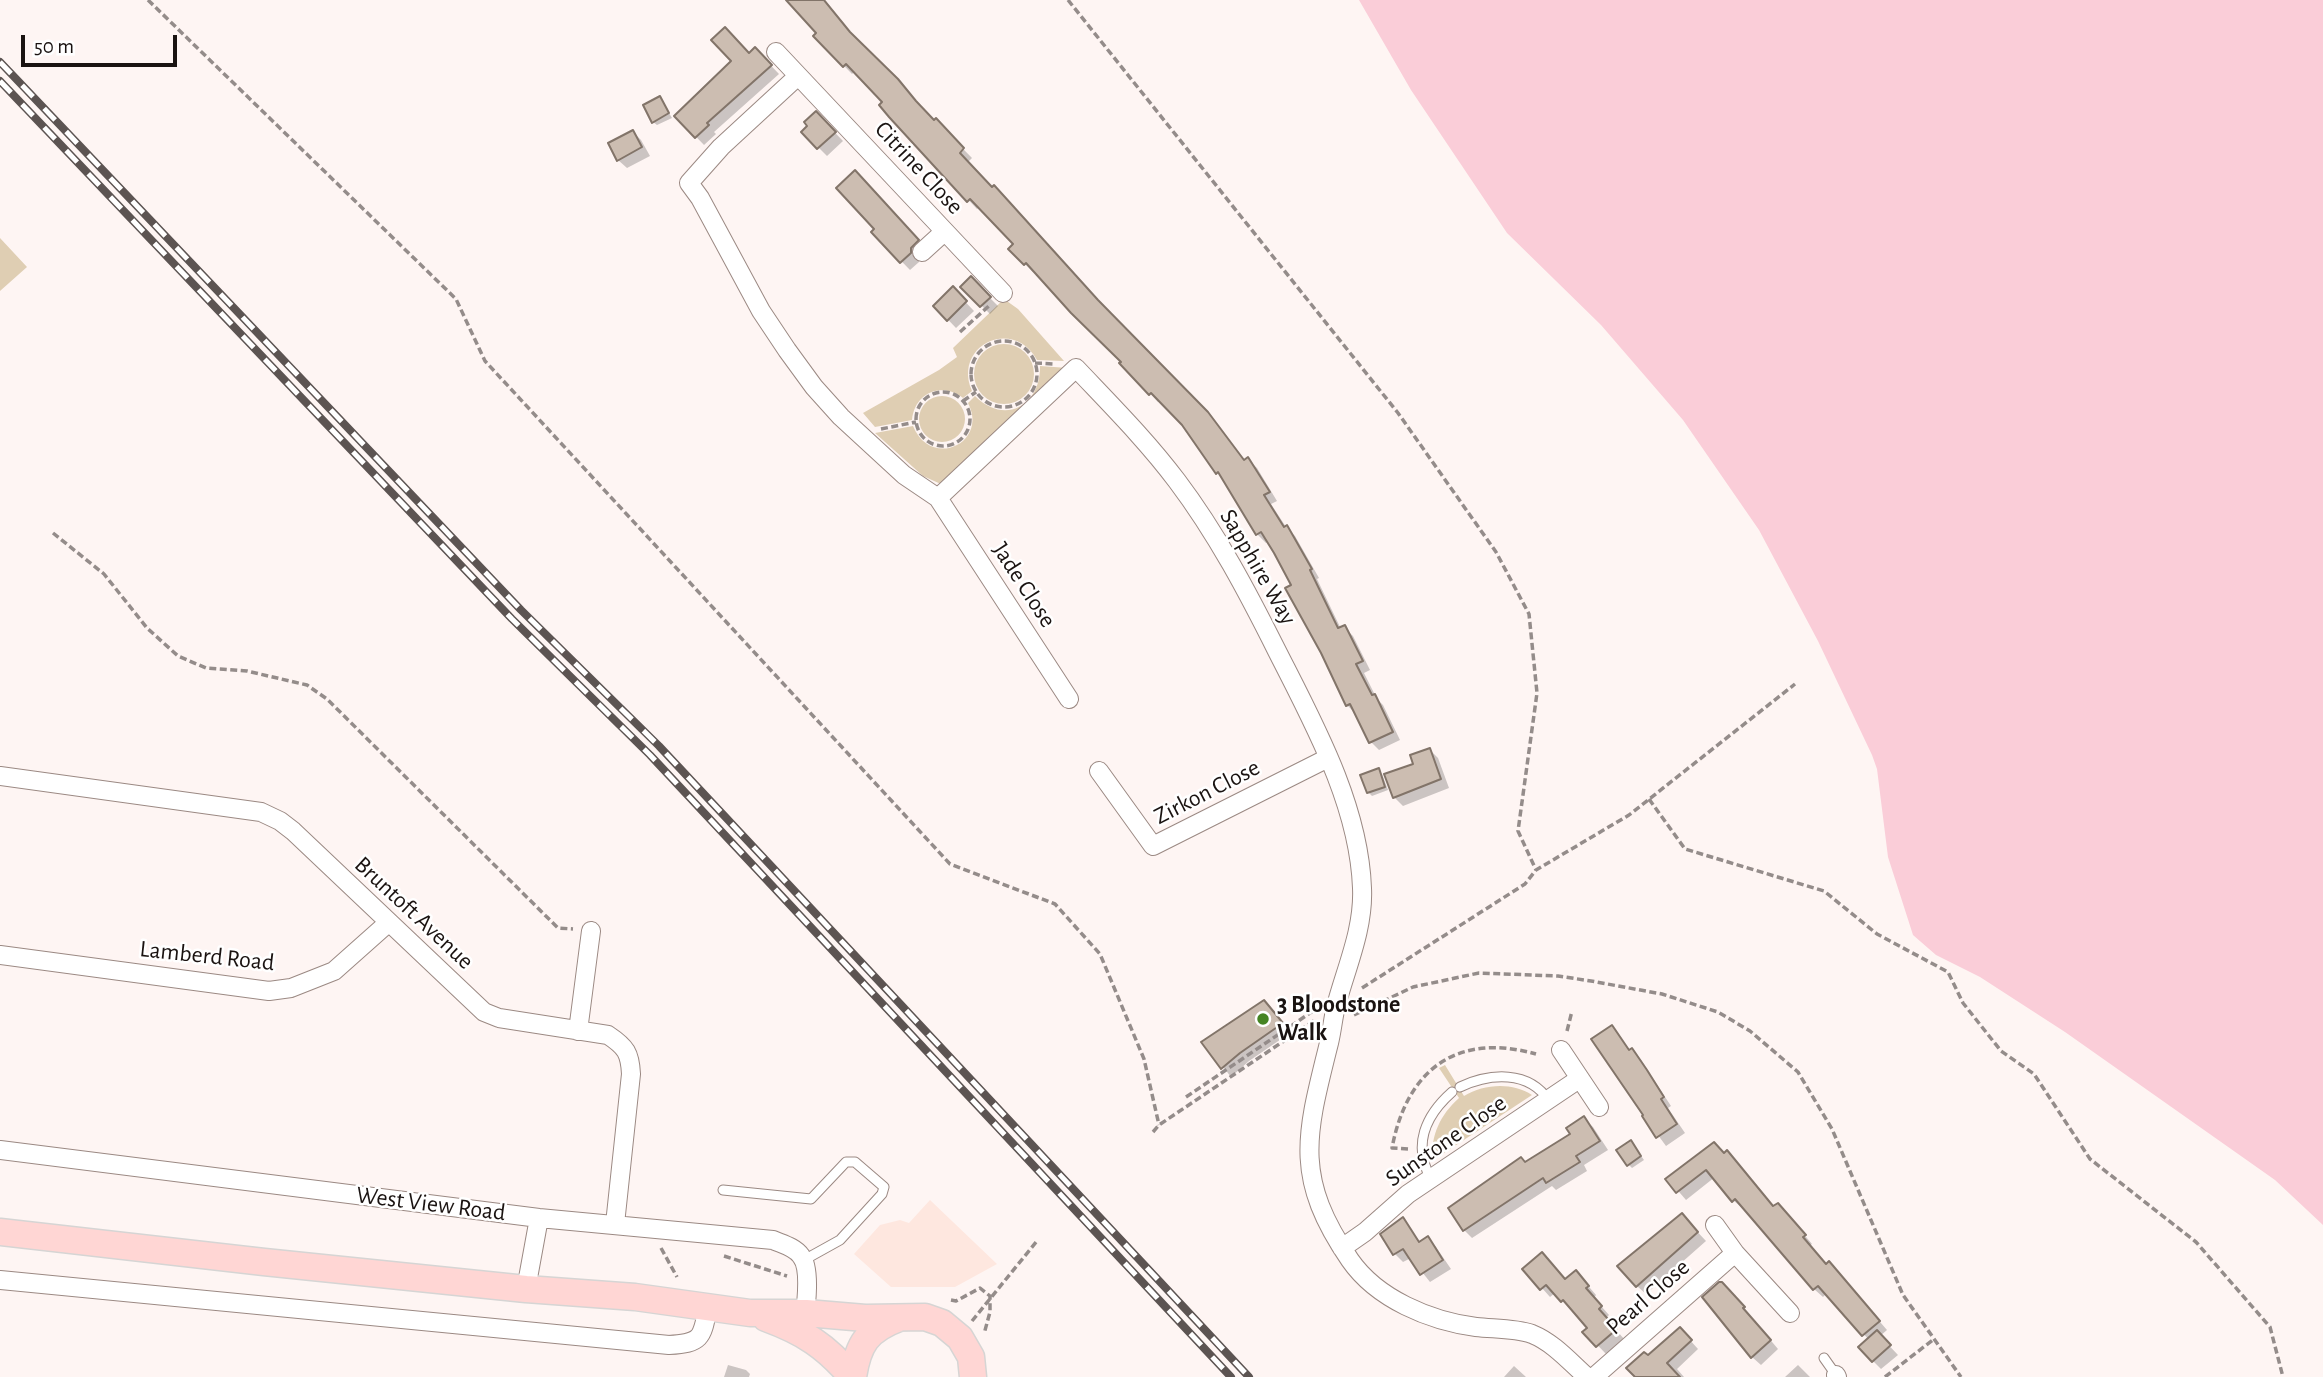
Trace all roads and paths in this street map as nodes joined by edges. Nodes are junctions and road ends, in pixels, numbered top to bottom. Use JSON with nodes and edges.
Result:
{"nodes":[{"id":1,"x":148,"y":0,"type":"edge"},
{"id":2,"x":1068,"y":0,"type":"edge"},
{"id":3,"x":776,"y":52,"type":"dead end"},
{"id":4,"x":798,"y":76,"type":"junction"},
{"id":5,"x":944,"y":232,"type":"junction"},
{"id":6,"x":922,"y":252,"type":"dead end"},
{"id":7,"x":1003,"y":293,"type":"joint"},
{"id":8,"x":960,"y":332,"type":"dead end"},
{"id":9,"x":976,"y":392,"type":"junction"},
{"id":10,"x":963,"y":401,"type":"junction"},
{"id":11,"x":916,"y":422,"type":"junction"},
{"id":12,"x":875,"y":430,"type":"dead end"},
{"id":13,"x":938,"y":498,"type":"junction"},
{"id":14,"x":54,"y":533,"type":"dead end"},
{"id":15,"x":1794,"y":684,"type":"dead end"},
{"id":16,"x":1069,"y":699,"type":"dead end"},
{"id":17,"x":1328,"y":758,"type":"junction"},
{"id":18,"x":1099,"y":771,"type":"dead end"},
{"id":19,"x":0,"y":776,"type":"edge"},
{"id":20,"x":1649,"y":799,"type":"junction"},
{"id":21,"x":1536,"y":870,"type":"junction"},
{"id":22,"x":388,"y":923,"type":"junction"},
{"id":23,"x":591,"y":930,"type":"joint"},
{"id":24,"x":0,"y":955,"type":"edge"},
{"id":25,"x":1345,"y":996,"type":"junction"},
{"id":26,"x":1572,"y":1011,"type":"dead end"},
{"id":27,"x":1354,"y":1016,"type":"dead end"},
{"id":28,"x":578,"y":1031,"type":"junction"},
{"id":29,"x":1566,"y":1033,"type":"dead end"},
{"id":30,"x":1561,"y":1050,"type":"dead end"},
{"id":31,"x":1580,"y":1079,"type":"junction"},
{"id":32,"x":1186,"y":1097,"type":"dead end"},
{"id":33,"x":1549,"y":1101,"type":"junction"},
{"id":34,"x":1599,"y":1107,"type":"dead end"},
{"id":35,"x":1159,"y":1125,"type":"junction"},
{"id":36,"x":1153,"y":1132,"type":"dead end"},
{"id":37,"x":0,"y":1150,"type":"edge"},
{"id":38,"x":1431,"y":1179,"type":"junction"},
{"id":39,"x":723,"y":1190,"type":"dead end"},
{"id":40,"x":538,"y":1218,"type":"junction"},
{"id":41,"x":615,"y":1224,"type":"junction"},
{"id":42,"x":1715,"y":1225,"type":"dead end"},
{"id":43,"x":0,"y":1232,"type":"edge"},
{"id":44,"x":657,"y":1241,"type":"dead end"},
{"id":45,"x":1037,"y":1241,"type":"dead end"},
{"id":46,"x":1342,"y":1248,"type":"junction"},
{"id":47,"x":1735,"y":1253,"type":"junction"},
{"id":48,"x":804,"y":1260,"type":"junction"},
{"id":49,"x":677,"y":1277,"type":"dead end"},
{"id":50,"x":0,"y":1280,"type":"edge"},
{"id":51,"x":526,"y":1289,"type":"junction"},
{"id":52,"x":708,"y":1307,"type":"junction"},
{"id":53,"x":1790,"y":1313,"type":"dead end"},
{"id":54,"x":904,"y":1316,"type":"junction"},
{"id":55,"x":804,"y":1323,"type":"junction"},
{"id":56,"x":960,"y":1338,"type":"junction"},
{"id":57,"x":1934,"y":1339,"type":"junction"},
{"id":58,"x":1824,"y":1358,"type":"dead end"},
{"id":59,"x":1836,"y":1376,"type":"edge"},
{"id":60,"x":853,"y":1377,"type":"edge"},
{"id":61,"x":973,"y":1377,"type":"edge"},
{"id":62,"x":1587,"y":1377,"type":"edge"},
{"id":63,"x":1594,"y":1377,"type":"edge"},
{"id":64,"x":1885,"y":1377,"type":"edge"},
{"id":65,"x":1961,"y":1377,"type":"edge"},
{"id":66,"x":2283,"y":1377,"type":"edge"}],
"edges":[{"from":1,"to":35,"type":"path"},
{"from":2,"to":21,"type":"path"},
{"from":3,"to":4,"type":"street","name":"Citrine Close"},
{"from":4,"to":5,"type":"street","name":"Citrine Close"},
{"from":4,"to":13,"type":"street"},
{"from":5,"to":6,"type":"street"},
{"from":5,"to":7,"type":"street","name":"Citrine Close"},
{"from":7,"to":8,"type":"path"},
{"from":9,"to":9,"type":"path"},
{"from":9,"to":10,"type":"path"},
{"from":10,"to":11,"type":"path"},
{"from":10,"to":11,"type":"path"},
{"from":11,"to":12,"type":"path"},
{"from":13,"to":16,"type":"street","name":"Jade Close"},
{"from":13,"to":17,"type":"street","name":"Sapphire Way"},
{"from":14,"to":23,"type":"path"},
{"from":15,"to":20,"type":"path"},
{"from":17,"to":18,"type":"street","name":"Zirkon Close"},
{"from":17,"to":25,"type":"street","name":"Sapphire Way"},
{"from":19,"to":22,"type":"street","name":"Bruntoft Avenue"},
{"from":20,"to":21,"type":"path"},
{"from":20,"to":66,"type":"path"},
{"from":21,"to":25,"type":"path"},
{"from":22,"to":24,"type":"street","name":"Lamberd Road"},
{"from":22,"to":28,"type":"street","name":"Bruntoft Avenue"},
{"from":23,"to":28,"type":"street"},
{"from":25,"to":32,"type":"path"},
{"from":25,"to":35,"type":"path"},
{"from":25,"to":46,"type":"street","name":"Sapphire Way"},
{"from":26,"to":29,"type":"path"},
{"from":27,"to":57,"type":"path"},
{"from":28,"to":41,"type":"street","name":"Bruntoft Avenue"},
{"from":30,"to":31,"type":"street"},
{"from":31,"to":33,"type":"street","name":"Sunstone Close"},
{"from":31,"to":34,"type":"street"},
{"from":33,"to":38,"type":"street","name":"Sunstone Close"},
{"from":33,"to":38,"type":"lane"},
{"from":35,"to":36,"type":"path"},
{"from":37,"to":40,"type":"street","name":"West View Road"},
{"from":38,"to":46,"type":"street","name":"Sunstone Close"},
{"from":39,"to":48,"type":"lane"},
{"from":40,"to":41,"type":"street","name":"West View Road"},
{"from":40,"to":51,"type":"street"},
{"from":41,"to":48,"type":"street","name":"West View Road"},
{"from":42,"to":47,"type":"street"},
{"from":43,"to":51,"type":"main road"},
{"from":44,"to":49,"type":"path"},
{"from":45,"to":56,"type":"path"},
{"from":46,"to":62,"type":"street","name":"Sapphire Way"},
{"from":47,"to":53,"type":"street"},
{"from":47,"to":63,"type":"street","name":"Pearl Close"},
{"from":48,"to":55,"type":"street"},
{"from":50,"to":52,"type":"street"},
{"from":51,"to":52,"type":"main road"},
{"from":52,"to":55,"type":"main road"},
{"from":54,"to":55,"type":"main road"},
{"from":54,"to":56,"type":"main road"},
{"from":54,"to":60,"type":"main road"},
{"from":55,"to":60,"type":"main road"},
{"from":56,"to":61,"type":"main road"},
{"from":57,"to":64,"type":"path"},
{"from":57,"to":65,"type":"path"},
{"from":58,"to":59,"type":"lane"}]}
